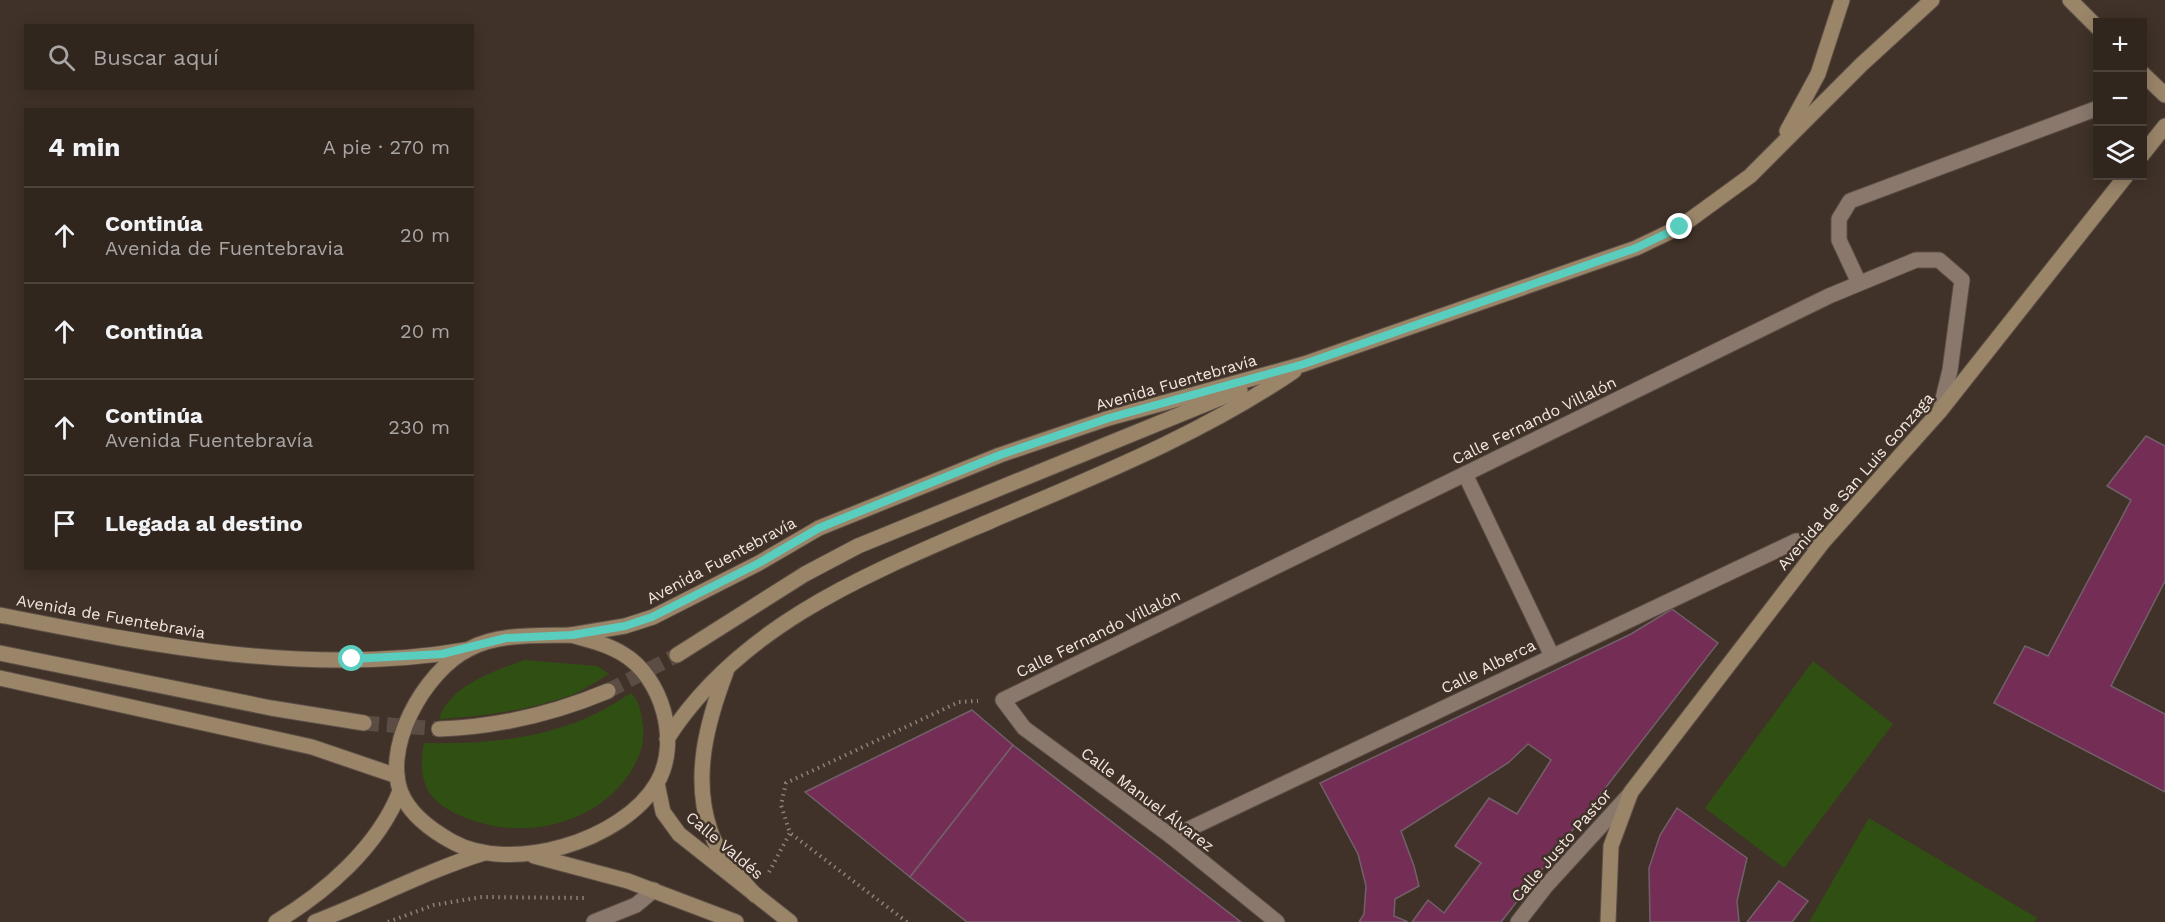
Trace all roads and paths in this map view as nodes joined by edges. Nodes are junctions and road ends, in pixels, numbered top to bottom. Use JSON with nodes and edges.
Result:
{"nodes":[{"id":1,"x":1842,"y":0,"type":"edge"},
{"id":2,"x":1932,"y":0,"type":"edge"},
{"id":3,"x":2060,"y":0,"type":"edge"},
{"id":4,"x":2075,"y":5,"type":"edge"},
{"id":5,"x":2093,"y":24,"type":"edge"},
{"id":6,"x":2147,"y":78,"type":"edge"},
{"id":7,"x":2165,"y":95,"type":"edge"},
{"id":8,"x":2093,"y":110,"type":"edge"},
{"id":9,"x":2165,"y":126,"type":"edge"},
{"id":10,"x":1778,"y":146,"type":"junction"},
{"id":11,"x":2147,"y":149,"type":"edge"},
{"id":12,"x":2123,"y":180,"type":"edge"},
{"id":13,"x":1859,"y":283,"type":"junction"},
{"id":14,"x":1304,"y":364,"type":"junction"},
{"id":15,"x":1940,"y":411,"type":"junction"},
{"id":16,"x":1465,"y":474,"type":"junction"},
{"id":17,"x":1823,"y":542,"type":"junction"},
{"id":18,"x":0,"y":615,"type":"edge"},
{"id":19,"x":572,"y":635,"type":"junction"},
{"id":20,"x":468,"y":649,"type":"junction"},
{"id":21,"x":0,"y":653,"type":"edge"},
{"id":22,"x":677,"y":655,"type":"tunnel mouth"},
{"id":23,"x":1552,"y":656,"type":"junction"},
{"id":24,"x":728,"y":666,"type":"junction"},
{"id":25,"x":0,"y":678,"type":"edge"},
{"id":26,"x":608,"y":691,"type":"tunnel mouth"},
{"id":27,"x":1003,"y":700,"type":"junction"},
{"id":28,"x":364,"y":723,"type":"tunnel mouth"},
{"id":29,"x":439,"y":729,"type":"tunnel mouth"},
{"id":30,"x":667,"y":739,"type":"junction"},
{"id":31,"x":397,"y":776,"type":"junction"},
{"id":32,"x":657,"y":783,"type":"junction"},
{"id":33,"x":400,"y":791,"type":"junction"},
{"id":34,"x":1631,"y":792,"type":"junction"},
{"id":35,"x":1172,"y":837,"type":"junction"},
{"id":36,"x":484,"y":853,"type":"junction"},
{"id":37,"x":525,"y":854,"type":"junction"},
{"id":38,"x":654,"y":890,"type":"junction"},
{"id":39,"x":755,"y":895,"type":"junction"},
{"id":40,"x":591,"y":898,"type":"dead end"},
{"id":41,"x":276,"y":922,"type":"edge"},
{"id":42,"x":315,"y":922,"type":"edge"},
{"id":43,"x":388,"y":922,"type":"edge"},
{"id":44,"x":594,"y":922,"type":"edge"},
{"id":45,"x":736,"y":922,"type":"edge"},
{"id":46,"x":790,"y":922,"type":"edge"},
{"id":47,"x":907,"y":922,"type":"edge"},
{"id":48,"x":1277,"y":922,"type":"edge"},
{"id":49,"x":1518,"y":922,"type":"edge"},
{"id":50,"x":1608,"y":922,"type":"edge"}],
"edges":[{"from":1,"to":10,"type":"main road","name":"Avenida Fuentebravía"},
{"from":2,"to":10,"type":"main road","name":"Avenida Fuentebravía"},
{"from":3,"to":4,"type":"main road"},
{"from":4,"to":5,"type":"main road"},
{"from":6,"to":7,"type":"main road"},
{"from":8,"to":13,"type":"street"},
{"from":9,"to":11,"type":"main road"},
{"from":10,"to":14,"type":"main road","name":"Avenida Fuentebravía"},
{"from":12,"to":15,"type":"main road","name":"Avenida de San Luis Gonzaga"},
{"from":13,"to":15,"type":"street","name":"Calle Fernando Villalón"},
{"from":13,"to":16,"type":"street","name":"Calle Fernando Villalón"},
{"from":14,"to":19,"type":"main road","name":"Avenida Fuentebravía"},
{"from":14,"to":22,"type":"main road"},
{"from":14,"to":24,"type":"main road"},
{"from":15,"to":17,"type":"main road","name":"Avenida de San Luis Gonzaga"},
{"from":16,"to":23,"type":"street"},
{"from":16,"to":27,"type":"street","name":"Calle Fernando Villalón"},
{"from":17,"to":23,"type":"street","name":"Calle Alberca"},
{"from":17,"to":34,"type":"main road","name":"Avenida de San Luis Gonzaga"},
{"from":18,"to":20,"type":"main road","name":"Avenida de Fuentebravia"},
{"from":19,"to":20,"type":"main road"},
{"from":19,"to":30,"type":"main road"},
{"from":20,"to":31,"type":"main road"},
{"from":21,"to":28,"type":"main road"},
{"from":23,"to":35,"type":"street","name":"Calle Alberca"},
{"from":24,"to":30,"type":"main road"},
{"from":24,"to":39,"type":"main road"},
{"from":25,"to":31,"type":"main road"},
{"from":26,"to":29,"type":"main road"},
{"from":27,"to":35,"type":"street","name":"Calle Manuel Álvarez"},
{"from":27,"to":47,"type":"path"},
{"from":30,"to":32,"type":"main road"},
{"from":31,"to":33,"type":"main road"},
{"from":32,"to":37,"type":"main road"},
{"from":32,"to":39,"type":"main road","name":"Calle Valdés"},
{"from":33,"to":36,"type":"main road"},
{"from":33,"to":41,"type":"main road"},
{"from":34,"to":49,"type":"street","name":"Calle Justo Pastor"},
{"from":34,"to":50,"type":"main road","name":"Avenida de San Luis Gonzaga"},
{"from":35,"to":48,"type":"street","name":"Calle Manuel Álvarez"},
{"from":36,"to":37,"type":"main road"},
{"from":36,"to":42,"type":"main road"},
{"from":37,"to":38,"type":"main road"},
{"from":38,"to":44,"type":"street"},
{"from":38,"to":45,"type":"main road"},
{"from":39,"to":46,"type":"main road","name":"Calle Valdés"},
{"from":40,"to":43,"type":"path"}]}
